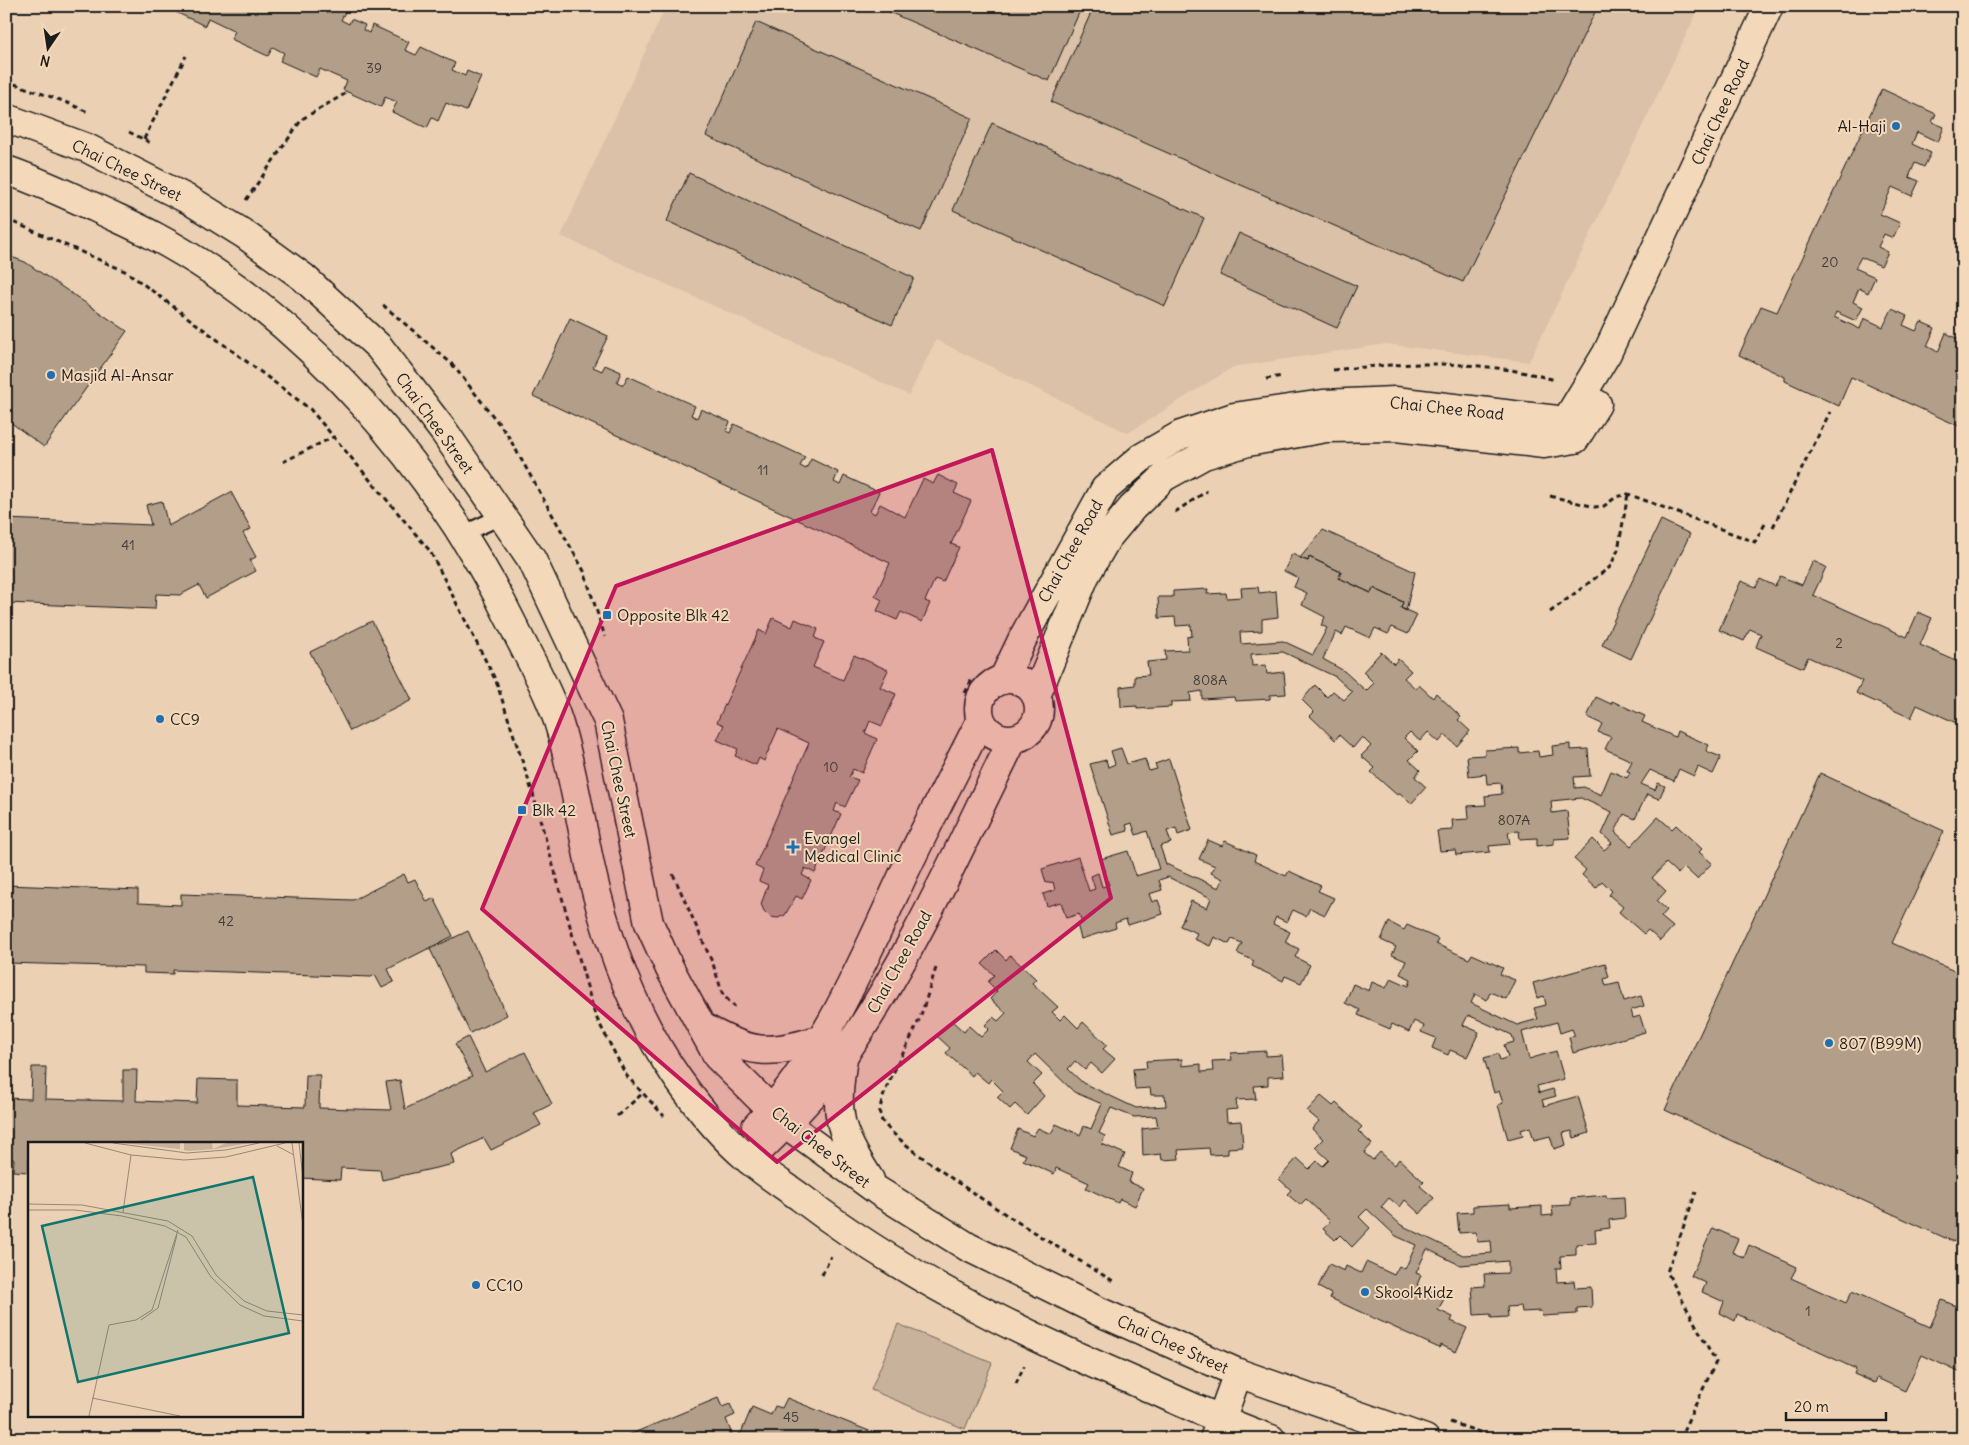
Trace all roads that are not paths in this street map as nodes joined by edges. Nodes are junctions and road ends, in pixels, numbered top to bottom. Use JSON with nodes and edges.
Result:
{"nodes":[{"id":1,"x":1769,"y":6,"type":"edge"},
{"id":2,"x":1789,"y":6,"type":"edge"},
{"id":3,"x":6,"y":118,"type":"edge"},
{"id":4,"x":6,"y":170,"type":"edge"},
{"id":5,"x":502,"y":516,"type":"junction"},
{"id":6,"x":463,"y":534,"type":"junction"},
{"id":7,"x":1002,"y":680,"type":"junction"},
{"id":8,"x":1036,"y":696,"type":"junction"},
{"id":9,"x":981,"y":720,"type":"junction"},
{"id":10,"x":1013,"y":739,"type":"junction"},
{"id":11,"x":701,"y":1026,"type":"junction"},
{"id":12,"x":821,"y":1038,"type":"junction"},
{"id":13,"x":843,"y":1058,"type":"junction"},
{"id":14,"x":779,"y":1117,"type":"junction"},
{"id":15,"x":743,"y":1154,"type":"junction"},
{"id":16,"x":878,"y":1191,"type":"junction"},
{"id":17,"x":1238,"y":1373,"type":"junction"},
{"id":18,"x":1217,"y":1430,"type":"edge"},
{"id":19,"x":1271,"y":1439,"type":"edge"},
{"id":20,"x":1425,"y":1439,"type":"edge"}],
"edges":[{"from":1,"to":7,"type":"street","name":"Chai Chee Road"},
{"from":2,"to":8,"type":"street","name":"Chai Chee Road"},
{"from":3,"to":5,"type":"street","name":"Chai Chee Street"},
{"from":4,"to":6,"type":"street"},
{"from":5,"to":6,"type":"lane"},
{"from":5,"to":11,"type":"street","name":"Chai Chee Street"},
{"from":6,"to":15,"type":"street"},
{"from":7,"to":8,"type":"street"},
{"from":7,"to":9,"type":"street","name":"Chai Chee Road"},
{"from":8,"to":10,"type":"street","name":"Chai Chee Road"},
{"from":9,"to":10,"type":"street"},
{"from":9,"to":12,"type":"street","name":"Chai Chee Road"},
{"from":10,"to":13,"type":"street","name":"Chai Chee Road"},
{"from":11,"to":12,"type":"street"},
{"from":11,"to":14,"type":"street","name":"Chai Chee Street"},
{"from":12,"to":14,"type":"street","name":"Chai Chee Road"},
{"from":13,"to":14,"type":"street","name":"Chai Chee Road"},
{"from":13,"to":16,"type":"street"},
{"from":14,"to":15,"type":"street","name":"Chai Chee Road"},
{"from":14,"to":16,"type":"street","name":"Chai Chee Street"},
{"from":15,"to":18,"type":"street"},
{"from":16,"to":17,"type":"street","name":"Chai Chee Street"},
{"from":17,"to":18,"type":"street","name":"Chai Chee Street"},
{"from":17,"to":20,"type":"street","name":"Chai Chee Street"},
{"from":18,"to":19,"type":"street"}]}
